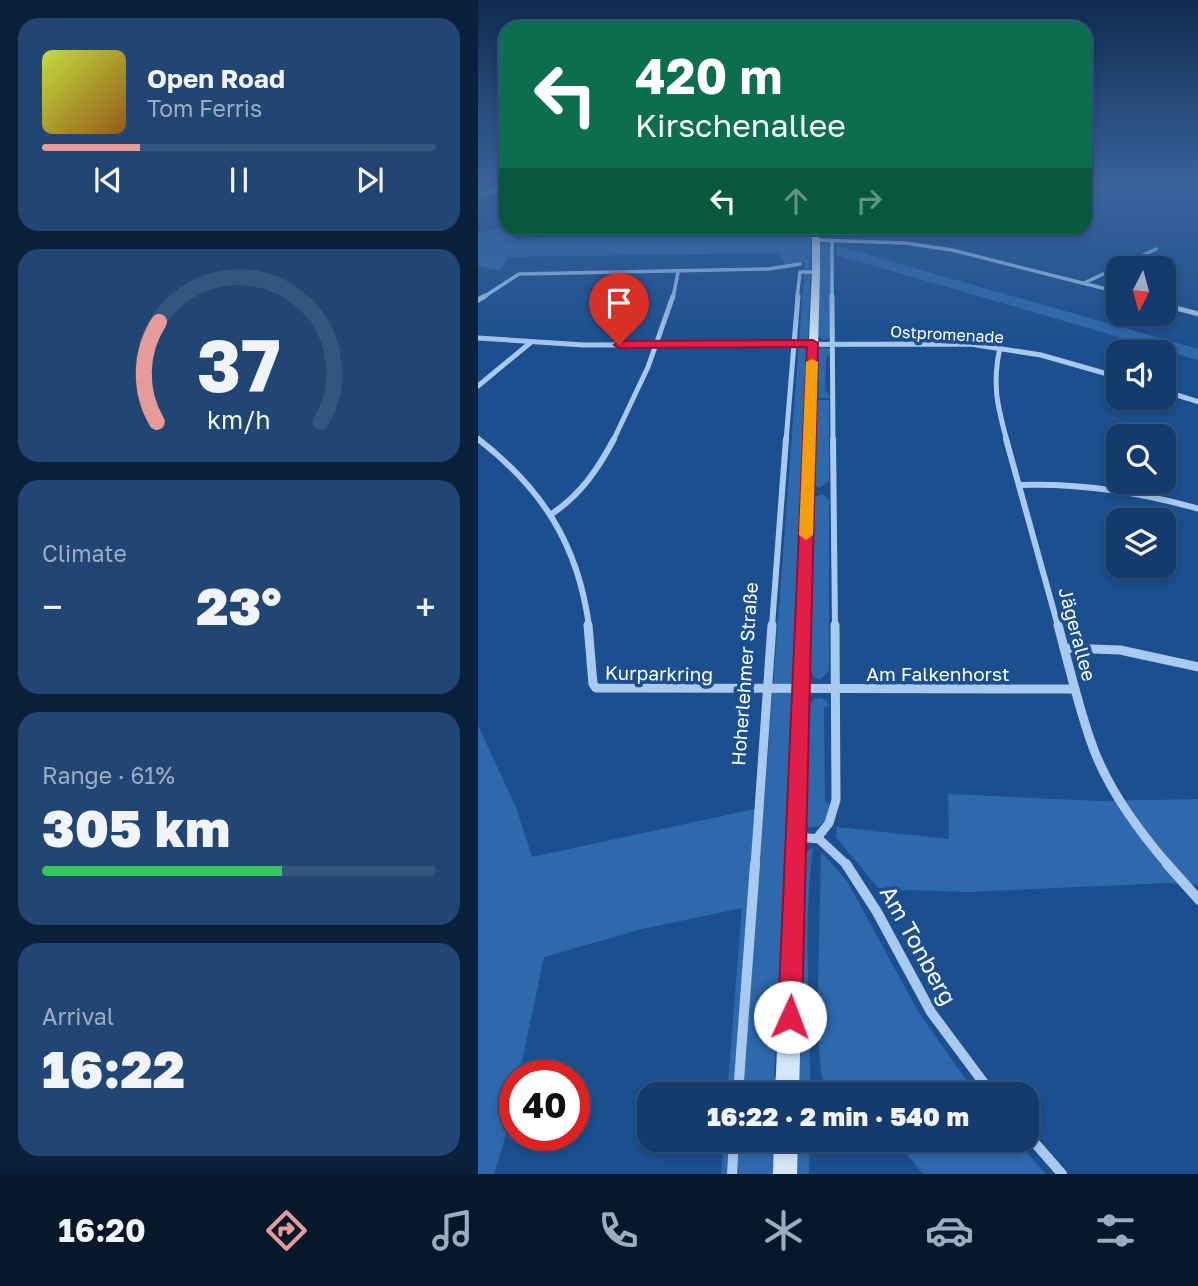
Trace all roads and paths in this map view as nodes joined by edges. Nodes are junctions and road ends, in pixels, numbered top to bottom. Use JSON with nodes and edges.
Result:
{"nodes":[{"id":1,"x":816,"y":239,"type":"edge"},
{"id":2,"x":822,"y":240,"type":"edge"},
{"id":3,"x":832,"y":241,"type":"junction"},
{"id":4,"x":1156,"y":249,"type":"dead end"},
{"id":5,"x":800,"y":264,"type":"dead end"},
{"id":6,"x":678,"y":272,"type":"junction"},
{"id":7,"x":816,"y":272,"type":"junction"},
{"id":8,"x":1084,"y":283,"type":"junction"},
{"id":9,"x":1106,"y":289,"type":"edge"},
{"id":10,"x":478,"y":293,"type":"edge"},
{"id":11,"x":486,"y":295,"type":"junction"},
{"id":12,"x":478,"y":300,"type":"edge"},
{"id":13,"x":1176,"y":308,"type":"edge"},
{"id":14,"x":1198,"y":314,"type":"edge"},
{"id":15,"x":478,"y":338,"type":"edge"},
{"id":16,"x":529,"y":343,"type":"junction"},
{"id":17,"x":793,"y":343,"type":"junction"},
{"id":18,"x":813,"y":343,"type":"junction"},
{"id":19,"x":833,"y":343,"type":"junction"},
{"id":20,"x":657,"y":345,"type":"junction"},
{"id":21,"x":1000,"y":347,"type":"junction"},
{"id":22,"x":1106,"y":374,"type":"edge"},
{"id":23,"x":478,"y":386,"type":"edge"},
{"id":24,"x":1176,"y":395,"type":"edge"},
{"id":25,"x":1198,"y":402,"type":"edge"},
{"id":26,"x":478,"y":439,"type":"edge"},
{"id":27,"x":1019,"y":485,"type":"junction"},
{"id":28,"x":1198,"y":509,"type":"edge"},
{"id":29,"x":553,"y":513,"type":"junction"},
{"id":30,"x":1064,"y":648,"type":"junction"},
{"id":31,"x":1198,"y":667,"type":"edge"},
{"id":32,"x":767,"y":689,"type":"junction"},
{"id":33,"x":801,"y":689,"type":"junction"},
{"id":34,"x":834,"y":689,"type":"junction"},
{"id":35,"x":1075,"y":690,"type":"junction"},
{"id":36,"x":796,"y":837,"type":"junction"},
{"id":37,"x":817,"y":838,"type":"junction"},
{"id":38,"x":1198,"y":900,"type":"edge"},
{"id":39,"x":739,"y":1082,"type":"edge"},
{"id":40,"x":787,"y":1082,"type":"edge"},
{"id":41,"x":983,"y":1082,"type":"edge"},
{"id":42,"x":1039,"y":1148,"type":"edge"},
{"id":43,"x":733,"y":1152,"type":"edge"},
{"id":44,"x":786,"y":1152,"type":"edge"},
{"id":45,"x":732,"y":1174,"type":"edge"},
{"id":46,"x":785,"y":1174,"type":"edge"},
{"id":47,"x":1062,"y":1174,"type":"edge"}],
"edges":[{"from":1,"to":7,"type":"street"},
{"from":2,"to":3,"type":"street"},
{"from":3,"to":8,"type":"street"},
{"from":3,"to":19,"type":"street"},
{"from":4,"to":8,"type":"street"},
{"from":5,"to":6,"type":"street"},
{"from":6,"to":11,"type":"street"},
{"from":6,"to":20,"type":"street"},
{"from":7,"to":17,"type":"street","name":"Hoherlehmer Straße"},
{"from":7,"to":18,"type":"street"},
{"from":8,"to":9,"type":"street"},
{"from":10,"to":11,"type":"street"},
{"from":11,"to":12,"type":"street"},
{"from":13,"to":14,"type":"street"},
{"from":15,"to":16,"type":"street","name":"Ostpromenade"},
{"from":16,"to":20,"type":"street","name":"Ostpromenade"},
{"from":16,"to":23,"type":"street"},
{"from":17,"to":18,"type":"street","name":"Ostpromenade"},
{"from":17,"to":20,"type":"street","name":"Ostpromenade"},
{"from":17,"to":32,"type":"street","name":"Hoherlehmer Straße"},
{"from":18,"to":19,"type":"street","name":"Ostpromenade"},
{"from":18,"to":33,"type":"street"},
{"from":19,"to":21,"type":"street","name":"Ostpromenade"},
{"from":19,"to":34,"type":"street"},
{"from":20,"to":29,"type":"street"},
{"from":21,"to":22,"type":"street","name":"Ostpromenade"},
{"from":21,"to":27,"type":"street","name":"Jägerallee"},
{"from":24,"to":25,"type":"street"},
{"from":26,"to":29,"type":"street","name":"Kurparkring"},
{"from":27,"to":28,"type":"street"},
{"from":27,"to":30,"type":"street","name":"Jägerallee"},
{"from":29,"to":32,"type":"street","name":"Kurparkring"},
{"from":30,"to":31,"type":"street"},
{"from":30,"to":35,"type":"street","name":"Jägerallee"},
{"from":32,"to":33,"type":"street","name":"Kurparkring"},
{"from":32,"to":39,"type":"street","name":"Hoherlehmer Straße"},
{"from":33,"to":34,"type":"street","name":"Am Falkenhorst"},
{"from":33,"to":36,"type":"street"},
{"from":34,"to":35,"type":"street","name":"Am Falkenhorst"},
{"from":34,"to":37,"type":"street"},
{"from":35,"to":38,"type":"street","name":"Jägerallee"},
{"from":36,"to":37,"type":"street"},
{"from":36,"to":40,"type":"street"},
{"from":37,"to":41,"type":"street","name":"Am Tonberg"},
{"from":42,"to":47,"type":"street"},
{"from":43,"to":45,"type":"street"},
{"from":44,"to":46,"type":"street"}]}
